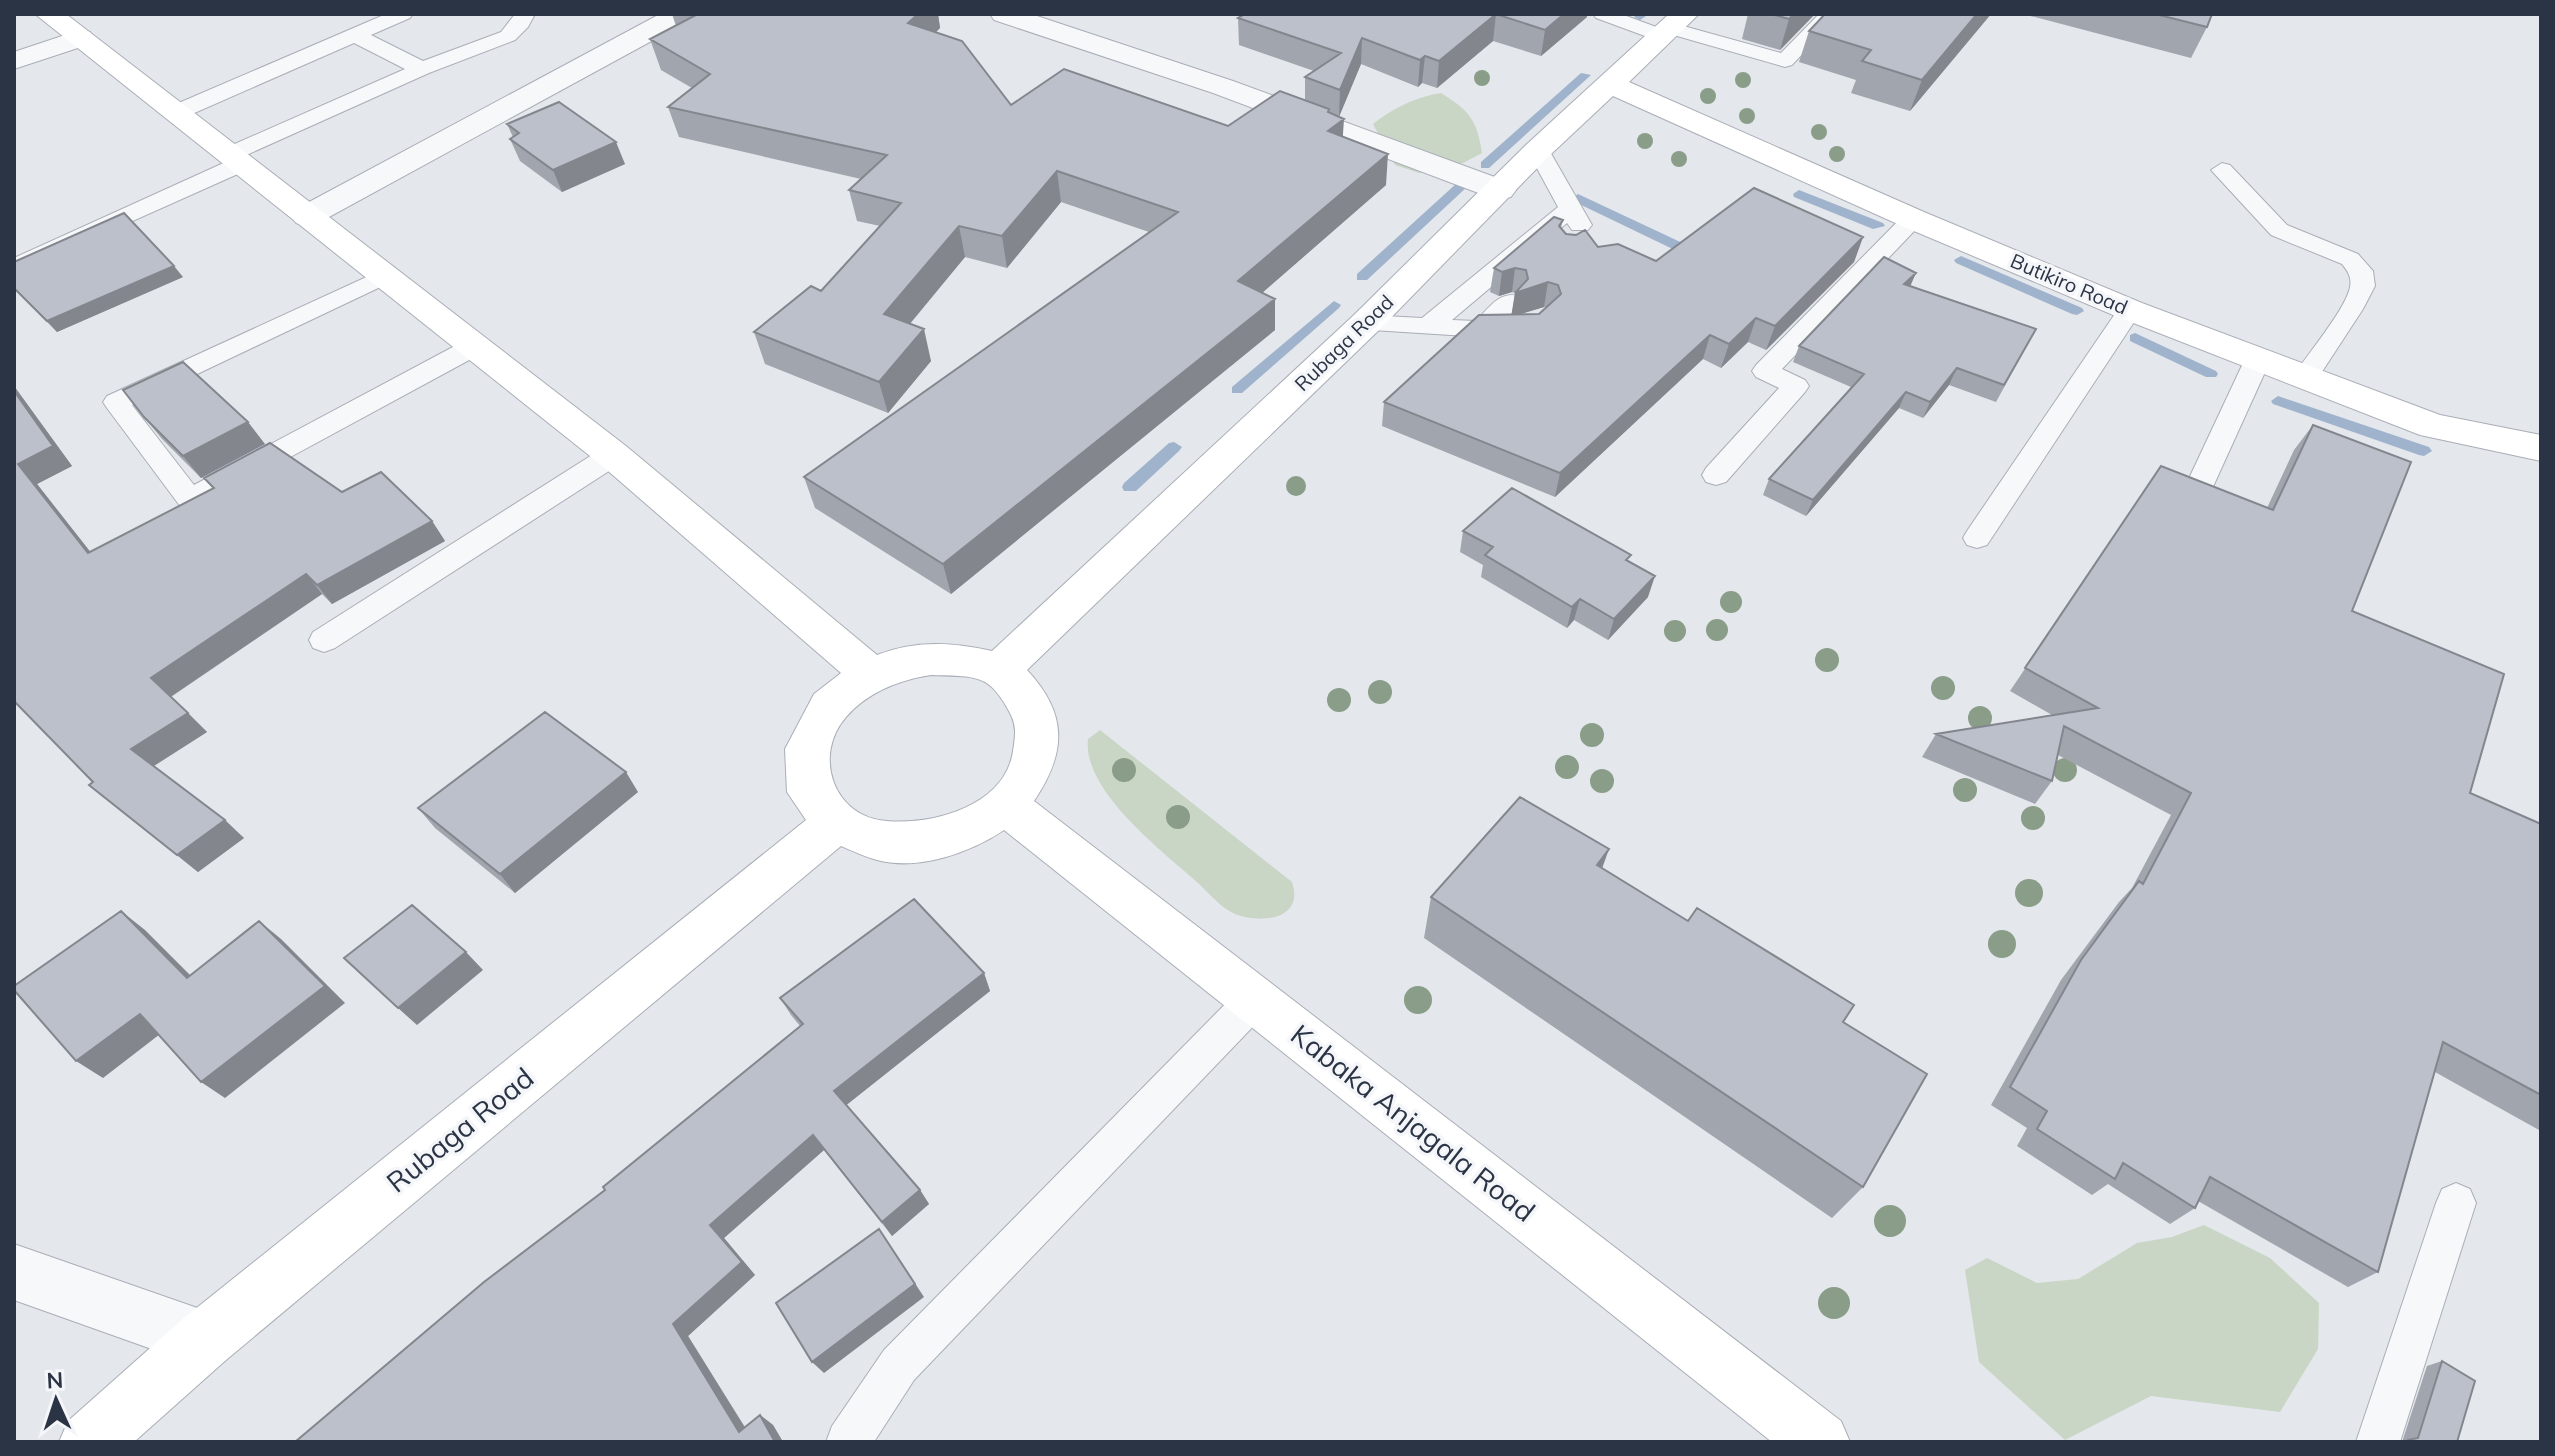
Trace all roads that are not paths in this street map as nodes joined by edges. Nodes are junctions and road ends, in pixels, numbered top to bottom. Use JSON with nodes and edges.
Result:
{"nodes":[{"id":1,"x":49,"y":14,"type":"edge"},
{"id":2,"x":403,"y":14,"type":"edge"},
{"id":3,"x":525,"y":14,"type":"edge"},
{"id":4,"x":680,"y":14,"type":"edge"},
{"id":5,"x":1004,"y":14,"type":"edge"},
{"id":6,"x":1603,"y":14,"type":"edge"},
{"id":7,"x":1830,"y":14,"type":"edge"},
{"id":8,"x":1671,"y":26,"type":"edge"},
{"id":9,"x":355,"y":35,"type":"junction"},
{"id":10,"x":80,"y":38,"type":"junction"},
{"id":11,"x":14,"y":61,"type":"edge"},
{"id":12,"x":422,"y":69,"type":"junction"},
{"id":13,"x":1610,"y":84,"type":"junction"},
{"id":14,"x":175,"y":113,"type":"junction"},
{"id":15,"x":1538,"y":150,"type":"junction"},
{"id":16,"x":235,"y":160,"type":"junction"},
{"id":17,"x":2222,"y":170,"type":"dead end"},
{"id":18,"x":1500,"y":190,"type":"junction"},
{"id":19,"x":1570,"y":209,"type":"junction"},
{"id":20,"x":307,"y":216,"type":"junction"},
{"id":21,"x":1913,"y":219,"type":"junction"},
{"id":22,"x":1582,"y":242,"type":"edge"},
{"id":23,"x":14,"y":267,"type":"edge"},
{"id":24,"x":384,"y":276,"type":"junction"},
{"id":25,"x":1510,"y":301,"type":"edge"},
{"id":26,"x":2130,"y":310,"type":"junction"},
{"id":27,"x":1366,"y":323,"type":"junction"},
{"id":28,"x":1427,"y":327,"type":"junction"},
{"id":29,"x":1482,"y":329,"type":"junction"},
{"id":30,"x":1511,"y":329,"type":"edge"},
{"id":31,"x":475,"y":346,"type":"junction"},
{"id":32,"x":2258,"y":359,"type":"junction"},
{"id":33,"x":2305,"y":378,"type":"junction"},
{"id":34,"x":2541,"y":448,"type":"edge"},
{"id":35,"x":613,"y":455,"type":"junction"},
{"id":36,"x":1716,"y":475,"type":"dead end"},
{"id":37,"x":2198,"y":489,"type":"edge"},
{"id":38,"x":1977,"y":538,"type":"dead end"},
{"id":39,"x":324,"y":640,"type":"dead end"},
{"id":40,"x":1000,"y":669,"type":"junction"},
{"id":41,"x":871,"y":674,"type":"junction"},
{"id":42,"x":1006,"y":805,"type":"junction"},
{"id":43,"x":836,"y":823,"type":"junction"},
{"id":44,"x":1255,"y":999,"type":"junction"},
{"id":45,"x":2456,"y":1203,"type":"dead end"},
{"id":46,"x":14,"y":1272,"type":"edge"},
{"id":47,"x":205,"y":1339,"type":"junction"},
{"id":48,"x":89,"y":1442,"type":"edge"},
{"id":49,"x":848,"y":1442,"type":"edge"},
{"id":50,"x":1820,"y":1442,"type":"edge"},
{"id":51,"x":2378,"y":1442,"type":"edge"}],
"edges":[{"from":1,"to":10,"type":"main road"},
{"from":2,"to":9,"type":"lane"},
{"from":3,"to":12,"type":"lane"},
{"from":4,"to":20,"type":"street"},
{"from":5,"to":18,"type":"street"},
{"from":6,"to":8,"type":"lane"},
{"from":7,"to":8,"type":"lane"},
{"from":8,"to":13,"type":"main road","name":"Rubaga Road"},
{"from":9,"to":12,"type":"lane"},
{"from":9,"to":14,"type":"lane"},
{"from":10,"to":11,"type":"street"},
{"from":10,"to":14,"type":"main road"},
{"from":12,"to":16,"type":"lane"},
{"from":13,"to":15,"type":"main road","name":"Rubaga Road"},
{"from":13,"to":21,"type":"main road","name":"Butikiro Road"},
{"from":14,"to":16,"type":"main road"},
{"from":15,"to":18,"type":"main road","name":"Rubaga Road"},
{"from":15,"to":19,"type":"lane"},
{"from":16,"to":20,"type":"main road"},
{"from":16,"to":23,"type":"lane"},
{"from":17,"to":33,"type":"lane"},
{"from":18,"to":27,"type":"main road","name":"Rubaga Road"},
{"from":19,"to":22,"type":"lane"},
{"from":19,"to":28,"type":"lane"},
{"from":20,"to":24,"type":"main road"},
{"from":21,"to":26,"type":"main road","name":"Butikiro Road"},
{"from":21,"to":36,"type":"lane"},
{"from":24,"to":31,"type":"main road"},
{"from":24,"to":31,"type":"lane"},
{"from":25,"to":29,"type":"lane"},
{"from":26,"to":32,"type":"main road","name":"Butikiro Road"},
{"from":26,"to":38,"type":"lane"},
{"from":27,"to":28,"type":"lane"},
{"from":27,"to":40,"type":"main road","name":"Rubaga Road"},
{"from":28,"to":29,"type":"lane"},
{"from":29,"to":30,"type":"lane"},
{"from":31,"to":35,"type":"main road"},
{"from":32,"to":33,"type":"main road","name":"Butikiro Road"},
{"from":32,"to":37,"type":"lane"},
{"from":33,"to":34,"type":"main road","name":"Butikiro Road"},
{"from":35,"to":39,"type":"lane"},
{"from":35,"to":41,"type":"main road"},
{"from":40,"to":41,"type":"main road"},
{"from":40,"to":42,"type":"main road"},
{"from":41,"to":43,"type":"main road"},
{"from":42,"to":43,"type":"main road"},
{"from":42,"to":44,"type":"main road","name":"Kabaka Anjagala Road"},
{"from":43,"to":47,"type":"main road","name":"Rubaga Road"},
{"from":44,"to":49,"type":"lane"},
{"from":44,"to":50,"type":"main road","name":"Kabaka Anjagala Road"},
{"from":45,"to":51,"type":"lane"},
{"from":46,"to":47,"type":"street"},
{"from":47,"to":48,"type":"main road","name":"Rubaga Road"}]}
